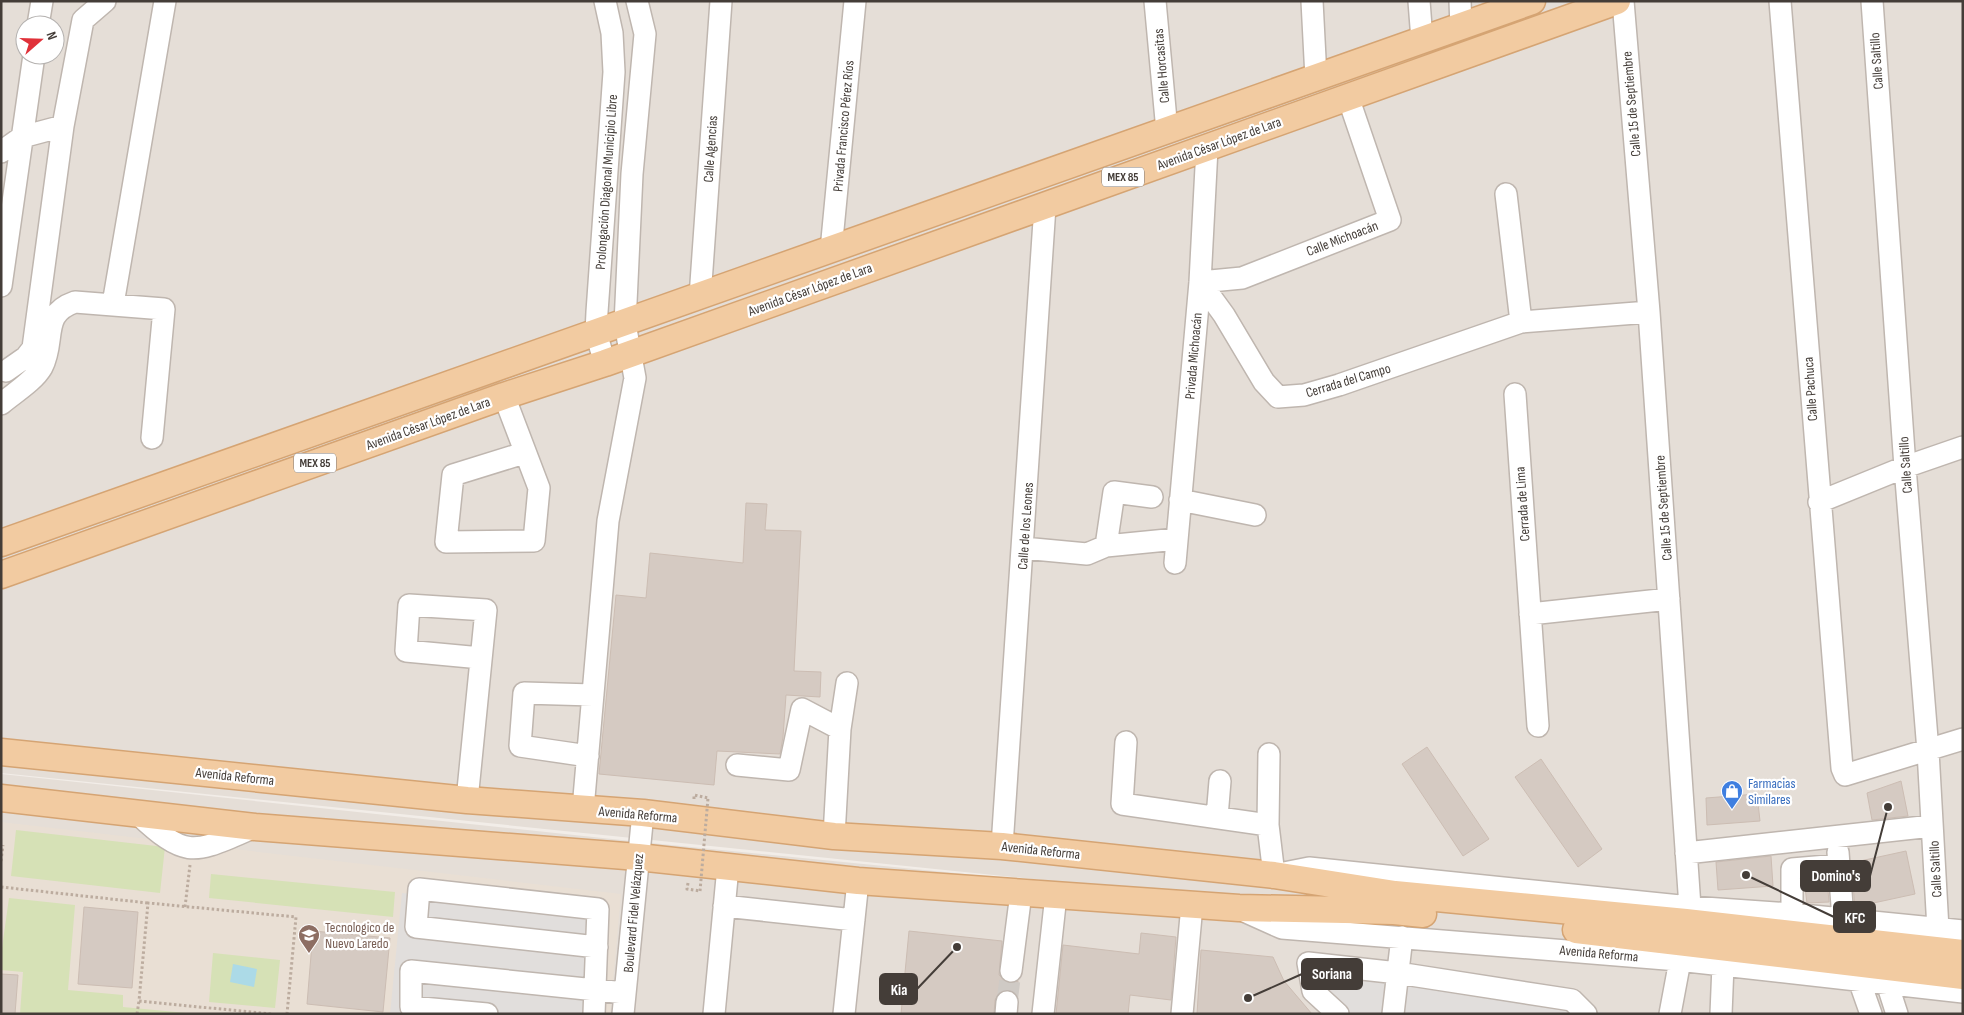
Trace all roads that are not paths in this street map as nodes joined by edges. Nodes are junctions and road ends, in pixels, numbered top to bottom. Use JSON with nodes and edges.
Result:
{"nodes":[{"id":1,"x":42,"y":1,"type":"edge"},
{"id":2,"x":105,"y":1,"type":"edge"},
{"id":3,"x":165,"y":1,"type":"edge"},
{"id":4,"x":605,"y":1,"type":"edge"},
{"id":5,"x":637,"y":1,"type":"edge"},
{"id":6,"x":647,"y":1,"type":"edge"},
{"id":7,"x":721,"y":1,"type":"edge"},
{"id":8,"x":855,"y":1,"type":"edge"},
{"id":9,"x":1155,"y":1,"type":"edge"},
{"id":10,"x":1312,"y":1,"type":"edge"},
{"id":11,"x":1419,"y":1,"type":"edge"},
{"id":12,"x":1617,"y":1,"type":"edge"},
{"id":13,"x":1622,"y":1,"type":"edge"},
{"id":14,"x":1780,"y":1,"type":"edge"},
{"id":15,"x":1872,"y":1,"type":"edge"},
{"id":16,"x":1525,"y":3,"type":"edge"},
{"id":17,"x":1460,"y":14,"type":"edge"},
{"id":18,"x":40,"y":15,"type":"edge"},
{"id":19,"x":645,"y":34,"type":"junction"},
{"id":20,"x":1422,"y":40,"type":"junction"},
{"id":21,"x":33,"y":65,"type":"edge"},
{"id":22,"x":1316,"y":78,"type":"junction"},
{"id":23,"x":1348,"y":97,"type":"junction"},
{"id":24,"x":62,"y":126,"type":"junction"},
{"id":25,"x":1167,"y":131,"type":"junction"},
{"id":26,"x":22,"y":137,"type":"junction"},
{"id":27,"x":1207,"y":148,"type":"junction"},
{"id":28,"x":1,"y":152,"type":"edge"},
{"id":29,"x":607,"y":170,"type":"junction"},
{"id":30,"x":632,"y":174,"type":"junction"},
{"id":31,"x":1506,"y":194,"type":"dead end"},
{"id":32,"x":1045,"y":206,"type":"junction"},
{"id":33,"x":831,"y":250,"type":"junction"},
{"id":34,"x":2,"y":282,"type":"edge"},
{"id":35,"x":1200,"y":282,"type":"junction"},
{"id":36,"x":700,"y":297,"type":"junction"},
{"id":37,"x":112,"y":304,"type":"junction"},
{"id":38,"x":1649,"y":312,"type":"junction"},
{"id":39,"x":1520,"y":322,"type":"junction"},
{"id":40,"x":625,"y":324,"type":"junction"},
{"id":41,"x":596,"y":333,"type":"junction"},
{"id":42,"x":630,"y":354,"type":"junction"},
{"id":43,"x":605,"y":363,"type":"junction"},
{"id":44,"x":3,"y":365,"type":"edge"},
{"id":45,"x":1514,"y":394,"type":"dead end"},
{"id":46,"x":504,"y":396,"type":"junction"},
{"id":47,"x":1,"y":399,"type":"edge"},
{"id":48,"x":1,"y":404,"type":"edge"},
{"id":49,"x":152,"y":438,"type":"dead end"},
{"id":50,"x":1963,"y":447,"type":"edge"},
{"id":51,"x":524,"y":453,"type":"junction"},
{"id":52,"x":1905,"y":467,"type":"junction"},
{"id":53,"x":1152,"y":497,"type":"dead end"},
{"id":54,"x":1180,"y":500,"type":"junction"},
{"id":55,"x":1819,"y":502,"type":"junction"},
{"id":56,"x":1255,"y":515,"type":"dead end"},
{"id":57,"x":1177,"y":539,"type":"junction"},
{"id":58,"x":1,"y":543,"type":"edge"},
{"id":59,"x":1106,"y":546,"type":"junction"},
{"id":60,"x":1023,"y":548,"type":"junction"},
{"id":61,"x":1175,"y":563,"type":"dead end"},
{"id":62,"x":1,"y":575,"type":"edge"},
{"id":63,"x":1669,"y":599,"type":"junction"},
{"id":64,"x":1530,"y":614,"type":"junction"},
{"id":65,"x":481,"y":658,"type":"dead end"},
{"id":66,"x":847,"y":684,"type":"dead end"},
{"id":67,"x":593,"y":695,"type":"junction"},
{"id":68,"x":1538,"y":726,"type":"dead end"},
{"id":69,"x":840,"y":728,"type":"junction"},
{"id":70,"x":1963,"y":738,"type":"edge"},
{"id":71,"x":1126,"y":742,"type":"dead end"},
{"id":72,"x":1928,"y":751,"type":"junction"},
{"id":73,"x":1,"y":752,"type":"edge"},
{"id":74,"x":1269,"y":754,"type":"dead end"},
{"id":75,"x":588,"y":756,"type":"junction"},
{"id":76,"x":737,"y":765,"type":"dead end"},
{"id":77,"x":1220,"y":781,"type":"dead end"},
{"id":78,"x":1,"y":798,"type":"edge"},
{"id":79,"x":467,"y":800,"type":"junction"},
{"id":80,"x":584,"y":809,"type":"junction"},
{"id":81,"x":643,"y":813,"type":"junction"},
{"id":82,"x":1217,"y":817,"type":"junction"},
{"id":83,"x":1268,"y":825,"type":"junction"},
{"id":84,"x":1932,"y":826,"type":"junction"},
{"id":85,"x":834,"y":836,"type":"junction"},
{"id":86,"x":1836,"y":836,"type":"junction"},
{"id":87,"x":1002,"y":846,"type":"junction"},
{"id":88,"x":1686,"y":853,"type":"junction"},
{"id":89,"x":638,"y":857,"type":"junction"},
{"id":90,"x":1840,"y":865,"type":"junction"},
{"id":91,"x":728,"y":867,"type":"junction"},
{"id":92,"x":1274,"y":875,"type":"junction"},
{"id":93,"x":858,"y":881,"type":"junction"},
{"id":94,"x":1021,"y":893,"type":"junction"},
{"id":95,"x":1056,"y":895,"type":"junction"},
{"id":96,"x":1192,"y":905,"type":"junction"},
{"id":97,"x":724,"y":906,"type":"junction"},
{"id":98,"x":1239,"y":908,"type":"junction"},
{"id":99,"x":1792,"y":914,"type":"junction"},
{"id":100,"x":1843,"y":919,"type":"junction"},
{"id":101,"x":854,"y":920,"type":"junction"},
{"id":102,"x":1938,"y":929,"type":"junction"},
{"id":103,"x":1963,"y":931,"type":"edge"},
{"id":104,"x":1684,"y":932,"type":"junction"},
{"id":105,"x":1402,"y":937,"type":"junction"},
{"id":106,"x":597,"y":947,"type":"junction"},
{"id":107,"x":1963,"y":953,"type":"edge"},
{"id":108,"x":1723,"y":965,"type":"junction"},
{"id":109,"x":1011,"y":971,"type":"tunnel mouth"},
{"id":110,"x":1398,"y":973,"type":"junction"},
{"id":111,"x":1963,"y":976,"type":"edge"},
{"id":112,"x":1859,"y":980,"type":"junction"},
{"id":113,"x":1887,"y":983,"type":"junction"},
{"id":114,"x":596,"y":990,"type":"junction"},
{"id":115,"x":1963,"y":992,"type":"edge"},
{"id":116,"x":624,"y":1003,"type":"edge"},
{"id":117,"x":487,"y":1014,"type":"edge"},
{"id":118,"x":594,"y":1014,"type":"edge"},
{"id":119,"x":714,"y":1014,"type":"edge"},
{"id":120,"x":844,"y":1014,"type":"edge"},
{"id":121,"x":1043,"y":1014,"type":"edge"},
{"id":122,"x":1182,"y":1014,"type":"edge"},
{"id":123,"x":1338,"y":1014,"type":"edge"},
{"id":124,"x":1393,"y":1014,"type":"edge"},
{"id":125,"x":1586,"y":1014,"type":"edge"},
{"id":126,"x":1670,"y":1014,"type":"edge"},
{"id":127,"x":1721,"y":1014,"type":"edge"},
{"id":128,"x":1871,"y":1014,"type":"edge"},
{"id":129,"x":1898,"y":1014,"type":"edge"}],
"edges":[{"from":1,"to":18,"type":"street"},
{"from":2,"to":24,"type":"street"},
{"from":3,"to":37,"type":"street"},
{"from":4,"to":29,"type":"street","name":"Prolongación Diagonal Municipio Libre"},
{"from":5,"to":19,"type":"street","name":"Prolongación Diagonal Municipio Libre"},
{"from":6,"to":19,"type":"street"},
{"from":7,"to":36,"type":"street","name":"Calle Agencias"},
{"from":8,"to":33,"type":"street","name":"Privada Francisco Pérez Ríos"},
{"from":9,"to":25,"type":"street","name":"Calle Horcasitas"},
{"from":10,"to":22,"type":"street"},
{"from":11,"to":20,"type":"street"},
{"from":12,"to":23,"type":"main road","name":"Avenida César López de Lara","number":"MEX 85"},
{"from":13,"to":38,"type":"street","name":"Calle 15 de Septiembre"},
{"from":14,"to":55,"type":"street","name":"Calle Pachuca"},
{"from":15,"to":52,"type":"street","name":"Calle Saltillo"},
{"from":16,"to":17,"type":"main road","name":"Avenida César López de Lara","number":"MEX 85"},
{"from":17,"to":20,"type":"main road","name":"Avenida César López de Lara","number":"MEX 85"},
{"from":19,"to":30,"type":"street","name":"Prolongación Diagonal Municipio Libre"},
{"from":20,"to":22,"type":"main road","name":"Avenida César López de Lara","number":"MEX 85"},
{"from":21,"to":26,"type":"street"},
{"from":22,"to":25,"type":"main road","name":"Avenida César López de Lara","number":"MEX 85"},
{"from":23,"to":27,"type":"main road","name":"Avenida César López de Lara","number":"MEX 85"},
{"from":23,"to":35,"type":"street","name":"Calle Michoacán"},
{"from":24,"to":26,"type":"street"},
{"from":24,"to":44,"type":"street"},
{"from":25,"to":33,"type":"main road","name":"Avenida César López de Lara","number":"MEX 85"},
{"from":26,"to":28,"type":"street"},
{"from":26,"to":34,"type":"street"},
{"from":27,"to":32,"type":"main road","name":"Avenida César López de Lara","number":"MEX 85"},
{"from":27,"to":35,"type":"street","name":"Privada Michoacán"},
{"from":29,"to":30,"type":"street"},
{"from":29,"to":41,"type":"street","name":"Prolongación Diagonal Municipio Libre"},
{"from":30,"to":40,"type":"street","name":"Prolongación Diagonal Municipio Libre"},
{"from":31,"to":39,"type":"street"},
{"from":32,"to":42,"type":"main road","name":"Avenida César López de Lara","number":"MEX 85"},
{"from":32,"to":60,"type":"street","name":"Calle de los Leones"},
{"from":33,"to":36,"type":"main road","name":"Avenida César López de Lara","number":"MEX 85"},
{"from":35,"to":39,"type":"street","name":"Cerrada del Campo"},
{"from":35,"to":54,"type":"street","name":"Privada Michoacán"},
{"from":36,"to":40,"type":"main road","name":"Avenida César López de Lara","number":"MEX 85"},
{"from":37,"to":48,"type":"street"},
{"from":37,"to":49,"type":"street"},
{"from":38,"to":39,"type":"street","name":"Cerrada del Campo"},
{"from":38,"to":63,"type":"street","name":"Calle 15 de Septiembre"},
{"from":40,"to":41,"type":"main road","name":"Avenida César López de Lara","number":"MEX 85"},
{"from":40,"to":42,"type":"street","name":"Prolongación Diagonal Municipio Libre"},
{"from":41,"to":43,"type":"street","name":"Prolongación Diagonal Municipio Libre"},
{"from":41,"to":58,"type":"main road","name":"Avenida César López de Lara","number":"MEX 85"},
{"from":42,"to":43,"type":"main road","name":"Avenida César López de Lara","number":"MEX 85"},
{"from":42,"to":67,"type":"street","name":"Prolongación Diagonal Municipio Libre"},
{"from":43,"to":46,"type":"main road","name":"Avenida César López de Lara","number":"MEX 85"},
{"from":44,"to":47,"type":"street"},
{"from":45,"to":64,"type":"street","name":"Cerrada de Lima"},
{"from":46,"to":51,"type":"street"},
{"from":46,"to":62,"type":"main road","name":"Avenida César López de Lara","number":"MEX 85"},
{"from":50,"to":52,"type":"street"},
{"from":51,"to":51,"type":"street"},
{"from":52,"to":55,"type":"street"},
{"from":52,"to":72,"type":"street","name":"Calle Saltillo"},
{"from":53,"to":59,"type":"street"},
{"from":54,"to":56,"type":"street"},
{"from":54,"to":57,"type":"street","name":"Privada Michoacán"},
{"from":55,"to":72,"type":"street","name":"Calle Pachuca"},
{"from":57,"to":59,"type":"street"},
{"from":57,"to":61,"type":"street","name":"Privada Michoacán"},
{"from":59,"to":60,"type":"street"},
{"from":60,"to":87,"type":"street","name":"Calle de los Leones"},
{"from":63,"to":64,"type":"street"},
{"from":63,"to":88,"type":"street","name":"Calle 15 de Septiembre"},
{"from":64,"to":68,"type":"street","name":"Cerrada de Lima"},
{"from":65,"to":79,"type":"street"},
{"from":66,"to":69,"type":"street"},
{"from":67,"to":75,"type":"street","name":"Prolongación Diagonal Municipio Libre"},
{"from":67,"to":75,"type":"street"},
{"from":69,"to":76,"type":"street"},
{"from":69,"to":85,"type":"street"},
{"from":70,"to":72,"type":"street"},
{"from":71,"to":82,"type":"street"},
{"from":72,"to":84,"type":"street","name":"Calle Saltillo"},
{"from":73,"to":79,"type":"main road","name":"Avenida Reforma"},
{"from":74,"to":83,"type":"street"},
{"from":75,"to":80,"type":"street","name":"Prolongación Diagonal Municipio Libre"},
{"from":77,"to":82,"type":"street"},
{"from":78,"to":89,"type":"main road","name":"Avenida Reforma"},
{"from":79,"to":80,"type":"main road","name":"Avenida Reforma"},
{"from":80,"to":81,"type":"main road","name":"Avenida Reforma"},
{"from":81,"to":85,"type":"main road","name":"Avenida Reforma"},
{"from":81,"to":89,"type":"street","name":"Boulevard Fidel Velázquez"},
{"from":82,"to":83,"type":"street"},
{"from":83,"to":92,"type":"street"},
{"from":84,"to":86,"type":"street"},
{"from":84,"to":102,"type":"street","name":"Calle Saltillo"},
{"from":85,"to":87,"type":"main road","name":"Avenida Reforma"},
{"from":86,"to":88,"type":"street"},
{"from":86,"to":90,"type":"street"},
{"from":87,"to":92,"type":"main road","name":"Avenida Reforma"},
{"from":88,"to":104,"type":"street","name":"Calle 15 de Septiembre"},
{"from":89,"to":91,"type":"main road","name":"Avenida Reforma"},
{"from":89,"to":116,"type":"street","name":"Boulevard Fidel Velázquez"},
{"from":90,"to":99,"type":"street"},
{"from":90,"to":100,"type":"street"},
{"from":91,"to":93,"type":"main road","name":"Avenida Reforma"},
{"from":91,"to":97,"type":"street"},
{"from":92,"to":104,"type":"main road","name":"Avenida Reforma"},
{"from":93,"to":94,"type":"main road","name":"Avenida Reforma"},
{"from":93,"to":101,"type":"street"},
{"from":94,"to":95,"type":"main road","name":"Avenida Reforma"},
{"from":94,"to":109,"type":"street"},
{"from":95,"to":96,"type":"main road","name":"Avenida Reforma"},
{"from":95,"to":121,"type":"street"},
{"from":96,"to":98,"type":"main road","name":"Avenida Reforma"},
{"from":96,"to":122,"type":"street"},
{"from":97,"to":101,"type":"street"},
{"from":97,"to":119,"type":"street"},
{"from":98,"to":104,"type":"main road","name":"Avenida Reforma"},
{"from":98,"to":105,"type":"street","name":"Avenida Reforma"},
{"from":99,"to":100,"type":"street","name":"Avenida Reforma"},
{"from":99,"to":104,"type":"street","name":"Avenida Reforma"},
{"from":100,"to":102,"type":"street","name":"Avenida Reforma"},
{"from":101,"to":120,"type":"street"},
{"from":102,"to":103,"type":"street","name":"Avenida Reforma"},
{"from":104,"to":105,"type":"street","name":"Avenida Reforma"},
{"from":104,"to":107,"type":"main road","name":"Avenida Reforma"},
{"from":104,"to":108,"type":"street","name":"Avenida Reforma"},
{"from":104,"to":111,"type":"main road","name":"Avenida Reforma"},
{"from":104,"to":126,"type":"street","name":"Calle 15 de Septiembre"},
{"from":105,"to":110,"type":"street"},
{"from":106,"to":106,"type":"street"},
{"from":106,"to":114,"type":"street"},
{"from":108,"to":112,"type":"street","name":"Avenida Reforma"},
{"from":108,"to":127,"type":"street"},
{"from":110,"to":123,"type":"street"},
{"from":110,"to":124,"type":"street"},
{"from":110,"to":125,"type":"street"},
{"from":112,"to":113,"type":"street","name":"Avenida Reforma"},
{"from":112,"to":128,"type":"street"},
{"from":113,"to":115,"type":"street","name":"Avenida Reforma"},
{"from":113,"to":129,"type":"street"},
{"from":114,"to":116,"type":"street"},
{"from":114,"to":117,"type":"street"},
{"from":114,"to":118,"type":"street"}]}
